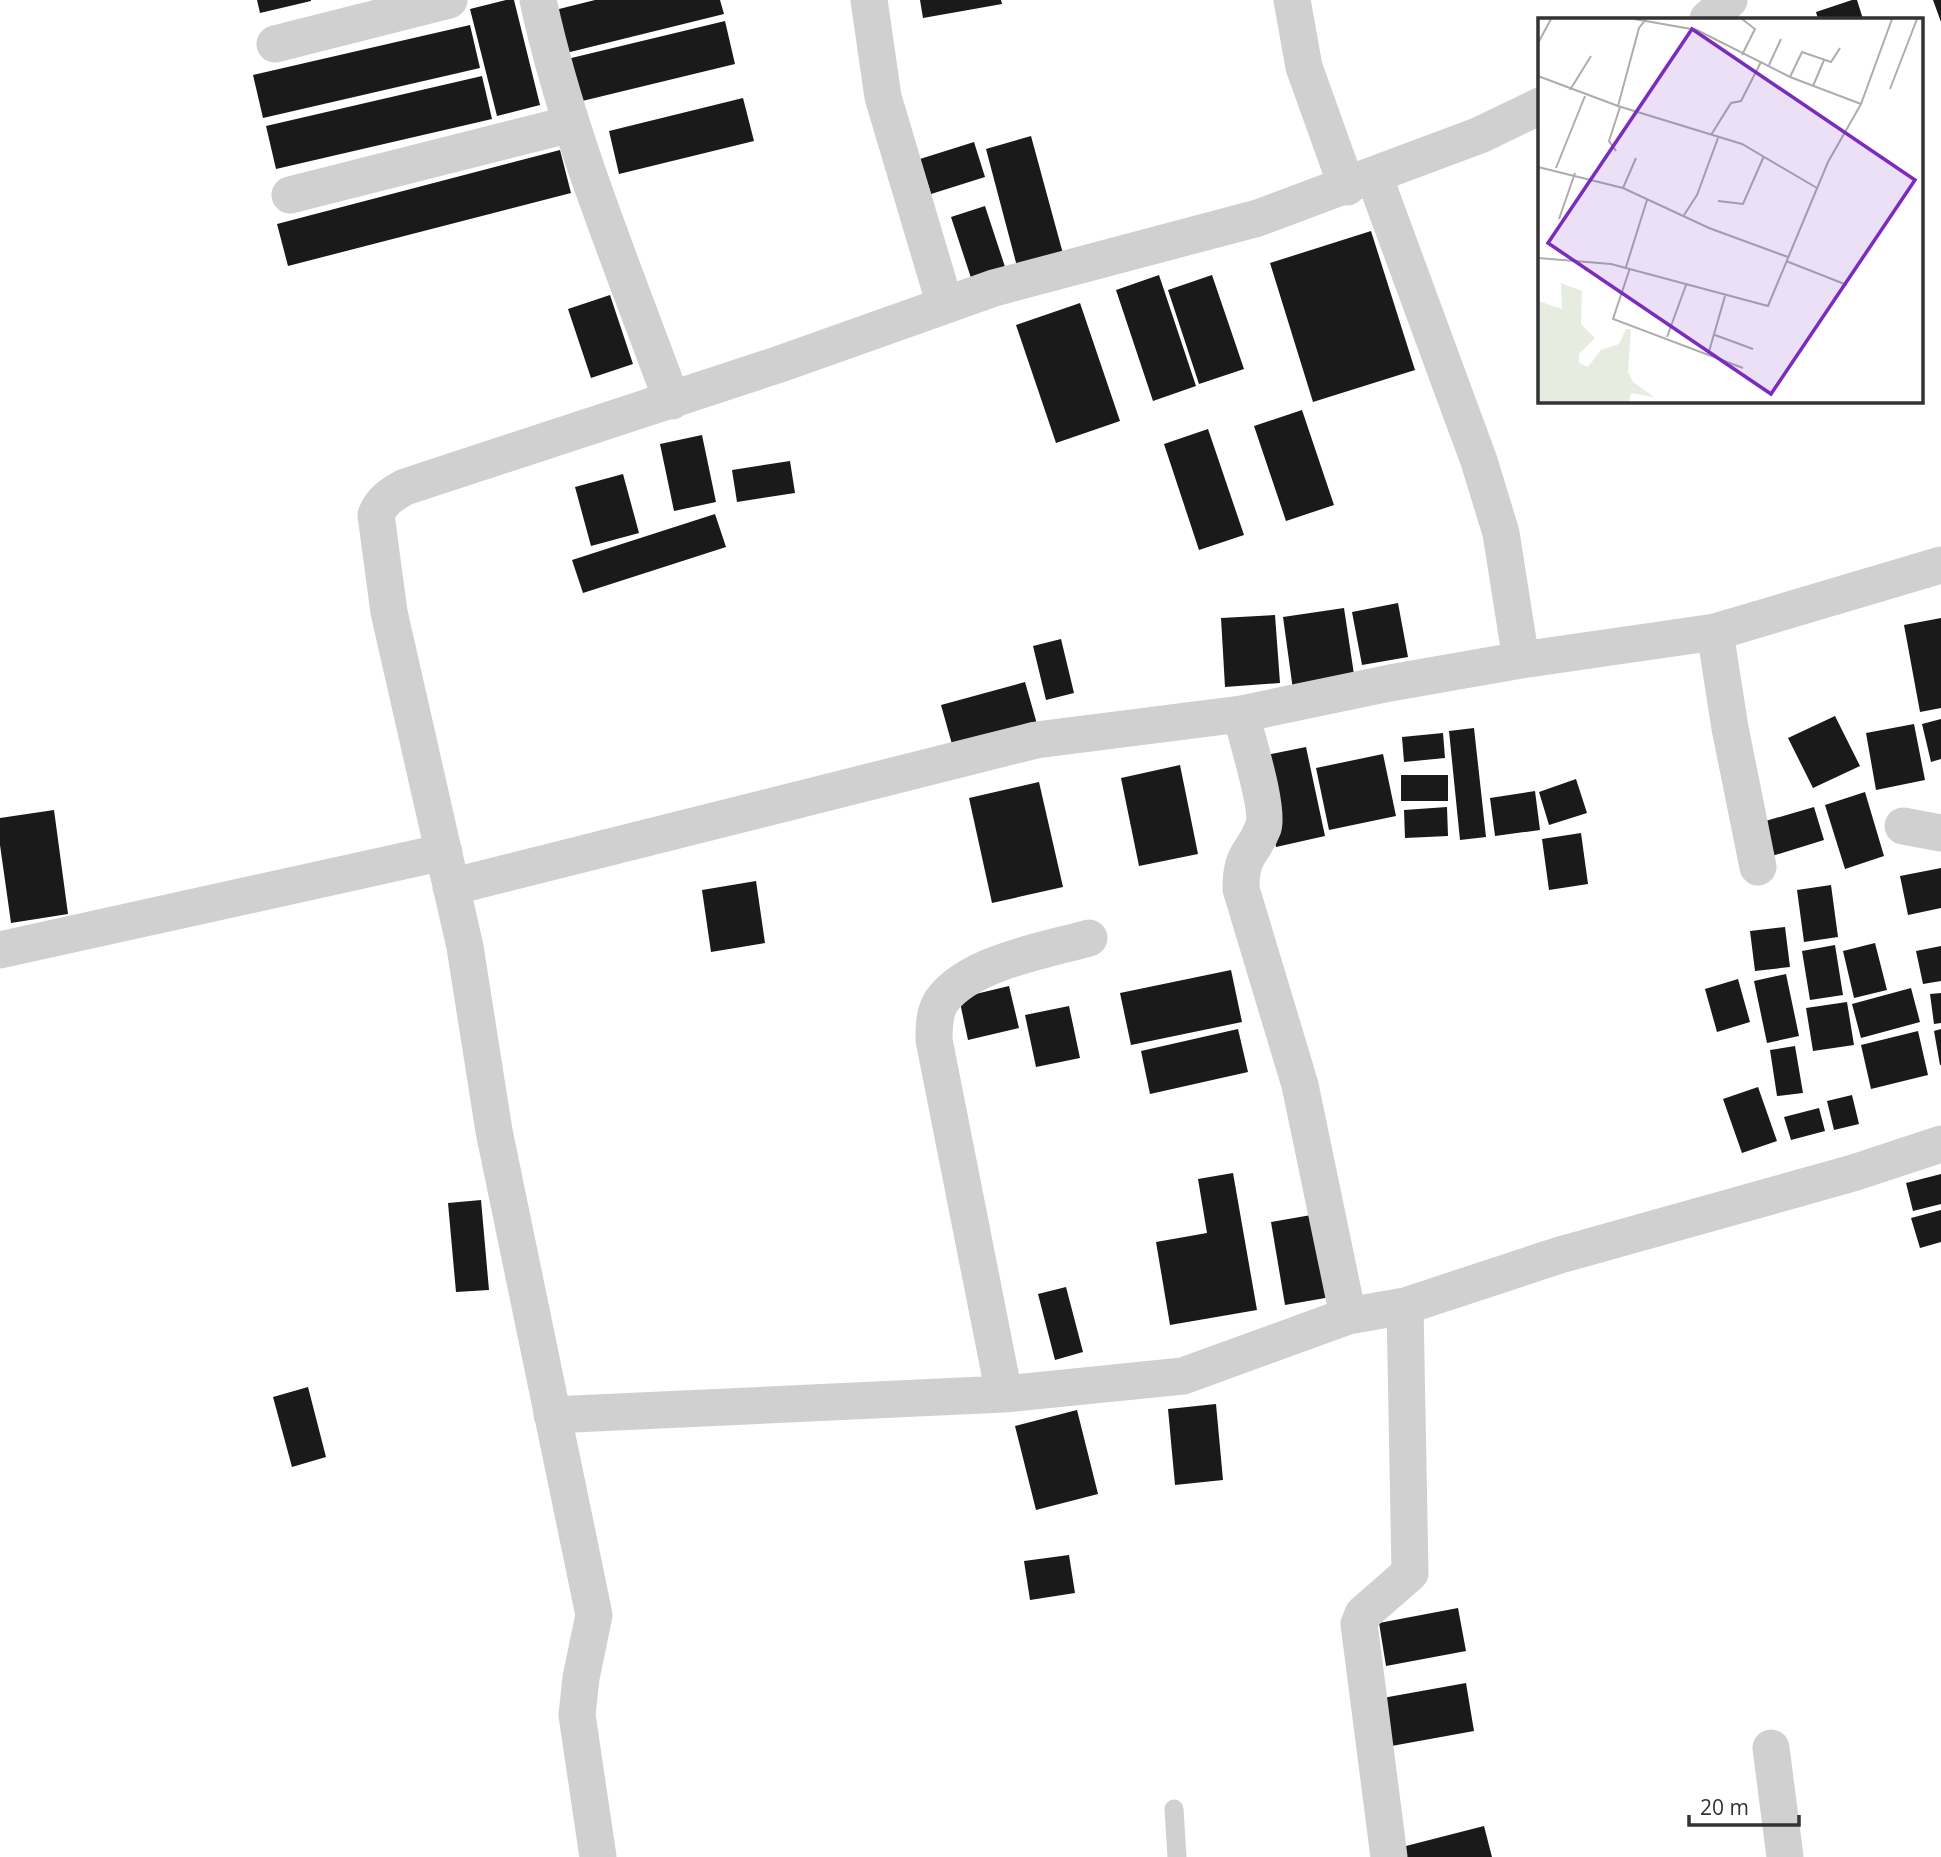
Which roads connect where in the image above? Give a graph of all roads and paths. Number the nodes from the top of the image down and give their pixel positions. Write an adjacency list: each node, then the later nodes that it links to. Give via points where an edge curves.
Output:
1 (449, 0): 7 (street)
2 (538, 0): 9 (street)
3 (869, 0): 12 (street, via 883,97)
4 (1292, 0): 10 (street, via 1304,67)
5 (1729, 0): 6 (street)
6 (1709, 18)
7 (275, 44)
8 (1538, 107): 10 (street)
9 (571, 124): 11 (street); 13 (street)
10 (1361, 181): 12 (street, via 1258,218); 16 (street, via 1479,461 1501,533)
11 (290, 195)
12 (945, 305): 13 (street)
13 (673, 401): 21 (street, via 405,487 378,509 389,612)
14 (1941, 565): 15 (street)
15 (1716, 632): 16 (street); 20 (street)
16 (1521, 660): 17 (street)
17 (1241, 714): 21 (street, via 1036,740); 26 (street, via 1260,789 1264,826 1241,867 1241,889 1300,1085)
18 (1903, 827): 19 (street)
19 (1941, 833)
20 (1758, 867)
21 (448, 870): 23 (street); 28 (street, via 494,1131)
22 (1089, 938): 27 (street, via 990,967 941,1002 934,1020 934,1040)
23 (0, 950)
24 (1941, 1144): 25 (street, via 1560,1255)
25 (1405, 1306): 26 (street); 33 (street, via 1410,1573 1363,1614 1359,1624)
26 (1348, 1316): 27 (street, via 1183,1376)
27 (1004, 1394): 28 (street)
28 (552, 1415): 31 (street, via 594,1615 578,1715)
29 (1771, 1748): 34 (street)
30 (1174, 1809): 32 (lane)
31 (598, 1857)
32 (1177, 1857)
33 (1389, 1857)
34 (1784, 1857)

